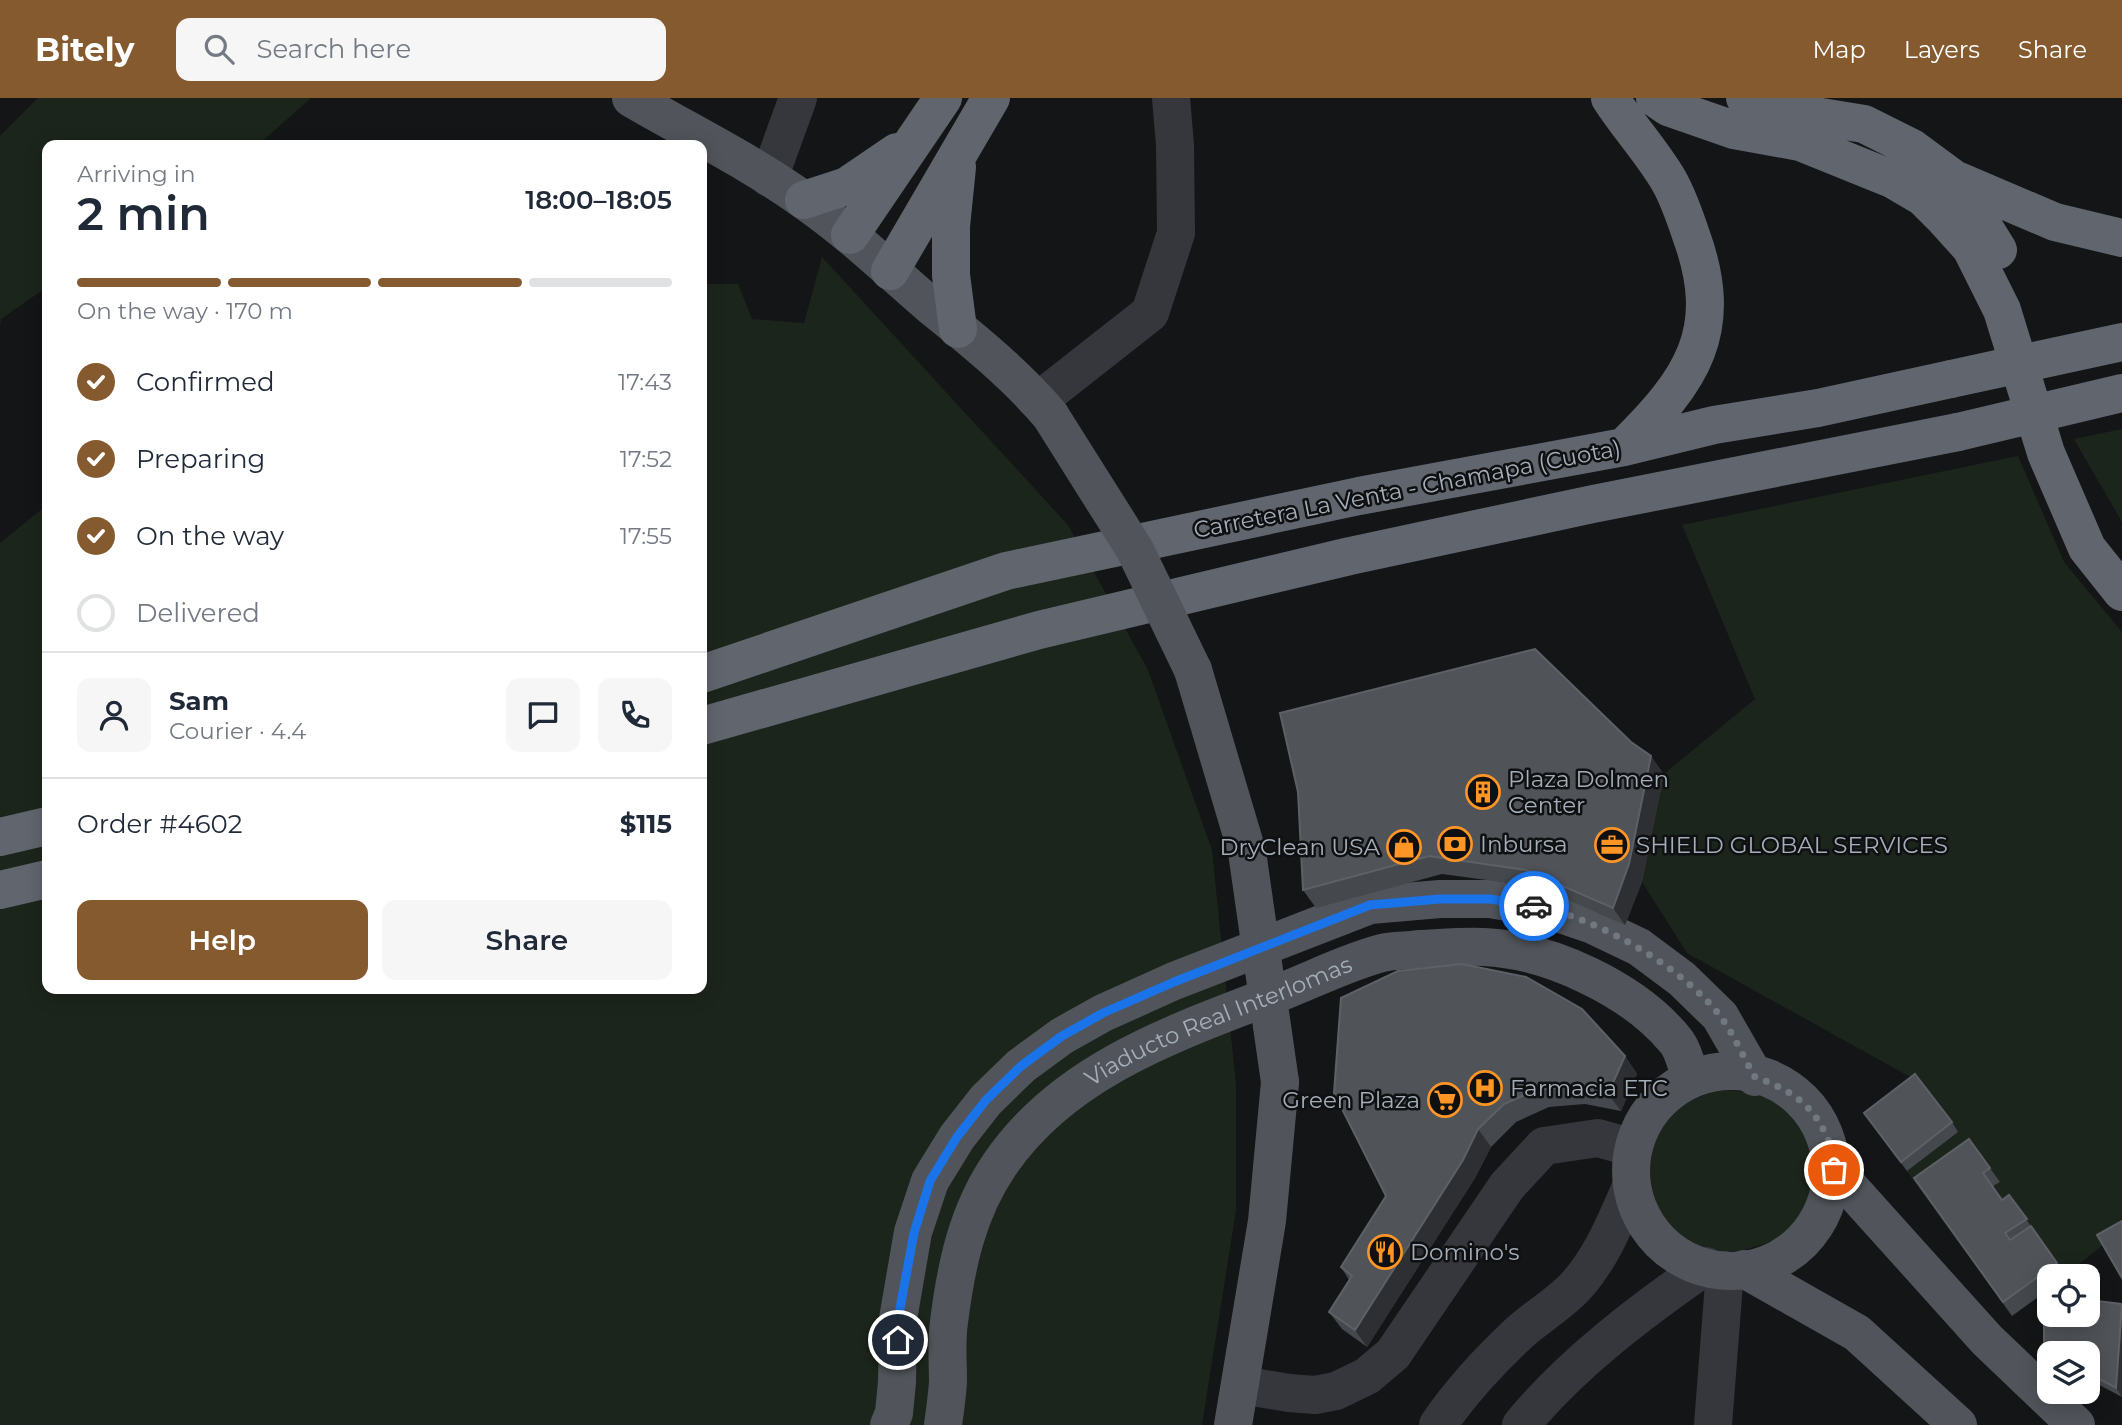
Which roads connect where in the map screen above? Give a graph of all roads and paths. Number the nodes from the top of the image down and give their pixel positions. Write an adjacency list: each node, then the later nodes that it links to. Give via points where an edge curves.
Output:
1 (631, 98): 10 (main road)
2 (799, 98): 13 (street)
3 (943, 98): 9 (highway)
4 (991, 98): 12 (highway)
5 (1171, 98): 22 (street, via 1176,233 1150,313)
6 (1611, 98): 23 (highway, via 1669,181 1700,260 1706,301 1702,340 1690,368 1659,412)
7 (1655, 98): 25 (highway, via 1734,130 1800,142 1894,180 1923,197 1943,217 1971,248 2002,310 2046,453 2087,548)
8 (1745, 98): 14 (highway, via 1766,108 1864,124 1912,148)
9 (920, 132): 15 (highway, via 847,186); 16 (highway)
10 (703, 140)
11 (707, 142): 13 (main road)
12 (958, 152): 18 (highway); 19 (highway, via 951,275)
13 (769, 178): 15 (main road)
14 (1954, 179): 17 (highway, via 2055,222); 24 (highway, via 1998,249 2021,301 2067,448 2107,531)
15 (804, 200): 16 (main road)
16 (850, 235): 18 (main road)
17 (2122, 238)
18 (890, 271): 19 (main road)
19 (958, 329): 22 (main road)
20 (2122, 342): 23 (highway, Carretera La Venta - Chamapa (Cuota), bridge)
21 (2122, 393): 27 (highway, bridge, via 1958,432 1336,559 1039,629)
22 (1044, 408): 38 (main road, bridge, via 1135,550 1193,670 1247,852 1280,1082 1267,1221)
23 (1624, 447): 26 (highway, Carretera La Venta - Chamapa (Cuota), via 1359,496 1006,571)
24 (2122, 551)
25 (2122, 592)
26 (707, 672)
27 (707, 725)
28 (42, 827): 29 (highway)
29 (0, 837)
30 (42, 880): 31 (highway)
31 (0, 890)
32 (1755, 1077): 33 (main road, via 1720,1073); 35 (main road, via 1782,1087 1809,1108 1827,1137); 40 (main road, via 1720,1016 1682,979 1639,947 1543,908 1490,899 1370,905 1187,976 1062,1036 1021,1066 957,1137 930,1181 914,1233 898,1319 897,1382)
33 (1691, 1079): 34 (main road, via 1664,1095 1643,1118); 41 (main road, Viaducto Real Interlomas, via 1677,1041 1612,989 1530,954 1486,947 1382,953 1127,1056 1091,1076 1025,1132 977,1201 963,1245 948,1325)
34 (1630, 1147): 36 (main road); 38 (street, via 1598,1138 1544,1146 1507,1186 1393,1353 1367,1376 1315,1395)
35 (1834, 1170): 37 (main road, via 1824,1216 1791,1252); 46 (main road, via 1987,1339)
36 (1630, 1189): 37 (main road, via 1644,1223 1671,1250); 39 (street, via 1608,1238 1574,1289 1485,1366)
37 (1725, 1268): 43 (street, via 1641,1314 1570,1373); 44 (street); 45 (main road, via 1857,1333)
38 (1241, 1385): 42 (main road)
39 (1451, 1420)
40 (889, 1425)
41 (943, 1425)
42 (1233, 1425)
43 (1521, 1425)
44 (1713, 1425)
45 (1958, 1425)
46 (2076, 1425)

